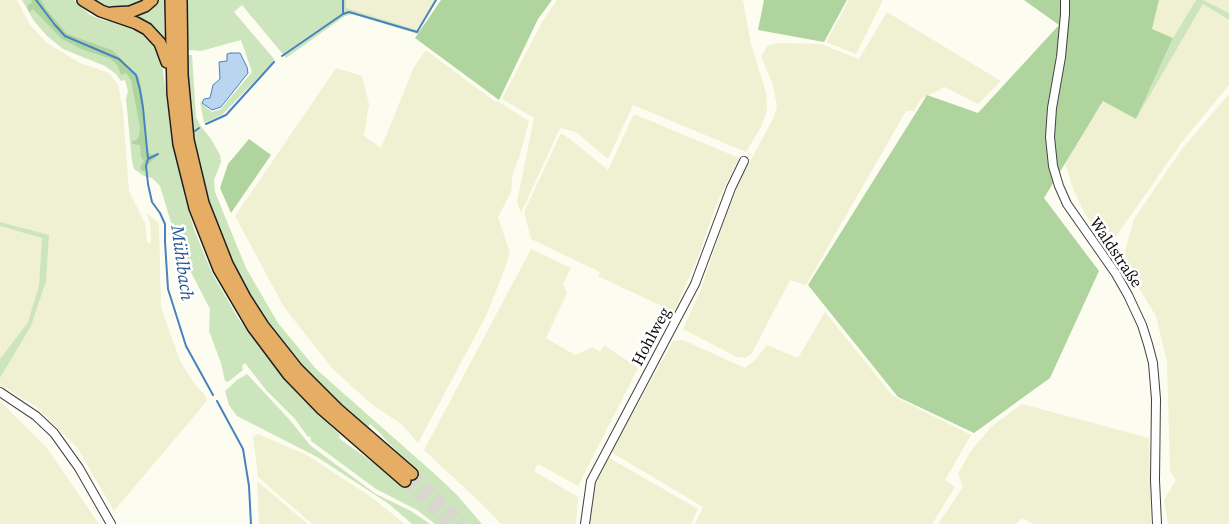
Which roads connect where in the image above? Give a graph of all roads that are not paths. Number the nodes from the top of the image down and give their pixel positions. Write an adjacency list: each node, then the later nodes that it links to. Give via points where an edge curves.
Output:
1 (83, 0): 6 (highway)
2 (152, 0): 6 (highway, via 130,12)
3 (171, 0): 7 (highway)
4 (181, 0): 7 (highway, via 182,89 190,148 203,203 228,264 254,312 292,363 409,477 328,414 302,388 268,348 240,306 219,269 195,208 179,144)
5 (1065, 0): 12 (street, Waldstraße, via 1061,57 1052,108 1053,166 1067,204 1116,274 1148,344 1156,399)
6 (108, 13): 7 (highway, via 136,23 156,38 164,49)
7 (173, 93)
8 (744, 161): 11 (street, Hohlweg, via 695,284 591,481)
9 (0, 392): 10 (street, via 36,416 54,433 79,468)
10 (111, 524)
11 (585, 524)
12 (1157, 524)

